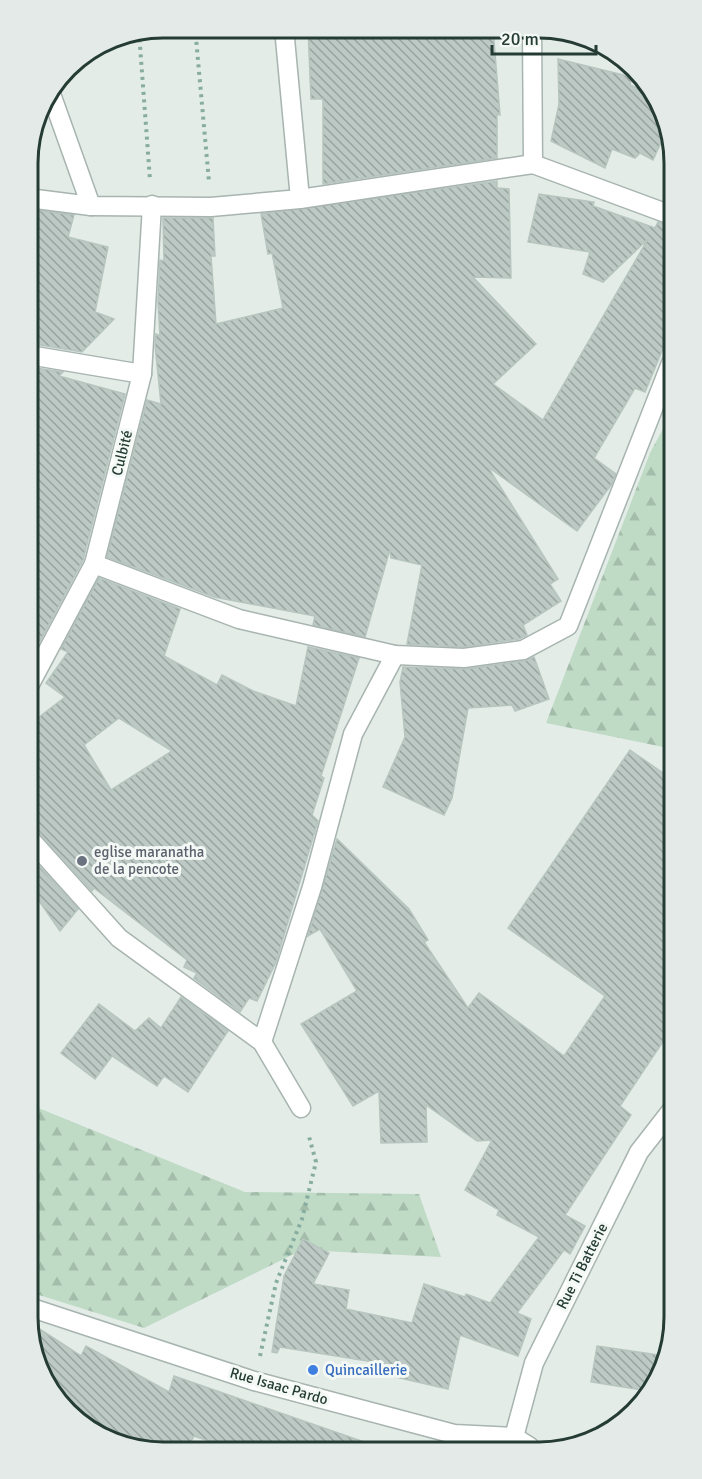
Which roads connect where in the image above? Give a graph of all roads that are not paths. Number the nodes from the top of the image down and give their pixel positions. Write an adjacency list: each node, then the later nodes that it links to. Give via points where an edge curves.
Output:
1 (285, 38): 5 (street)
2 (532, 38): 4 (street)
3 (54, 101): 8 (street)
4 (533, 164): 5 (street); 9 (street)
5 (300, 198): 7 (street, via 212,207)
6 (38, 199): 8 (street)
7 (152, 205): 8 (street); 11 (street, Culbité)
8 (91, 206)
9 (664, 212)
10 (38, 357): 11 (street)
11 (142, 374): 13 (street, Culbité)
12 (664, 381): 14 (street, via 568,626 523,650 464,658)
13 (94, 564): 14 (street, via 239,619); 15 (street, Culbité)
14 (395, 655): 17 (street, via 352,734 312,887)
15 (38, 669)
16 (38, 848): 17 (street, via 118,938)
17 (262, 1042): 18 (street)
18 (302, 1108)
19 (664, 1120): 21 (street, Rue Ti Batterie, via 639,1152 534,1363)
20 (38, 1310): 22 (street, Rue Isaac Pardo)
21 (514, 1437): 22 (street, Rue Isaac Pardo); 23 (street)
22 (451, 1441)
23 (521, 1442)

